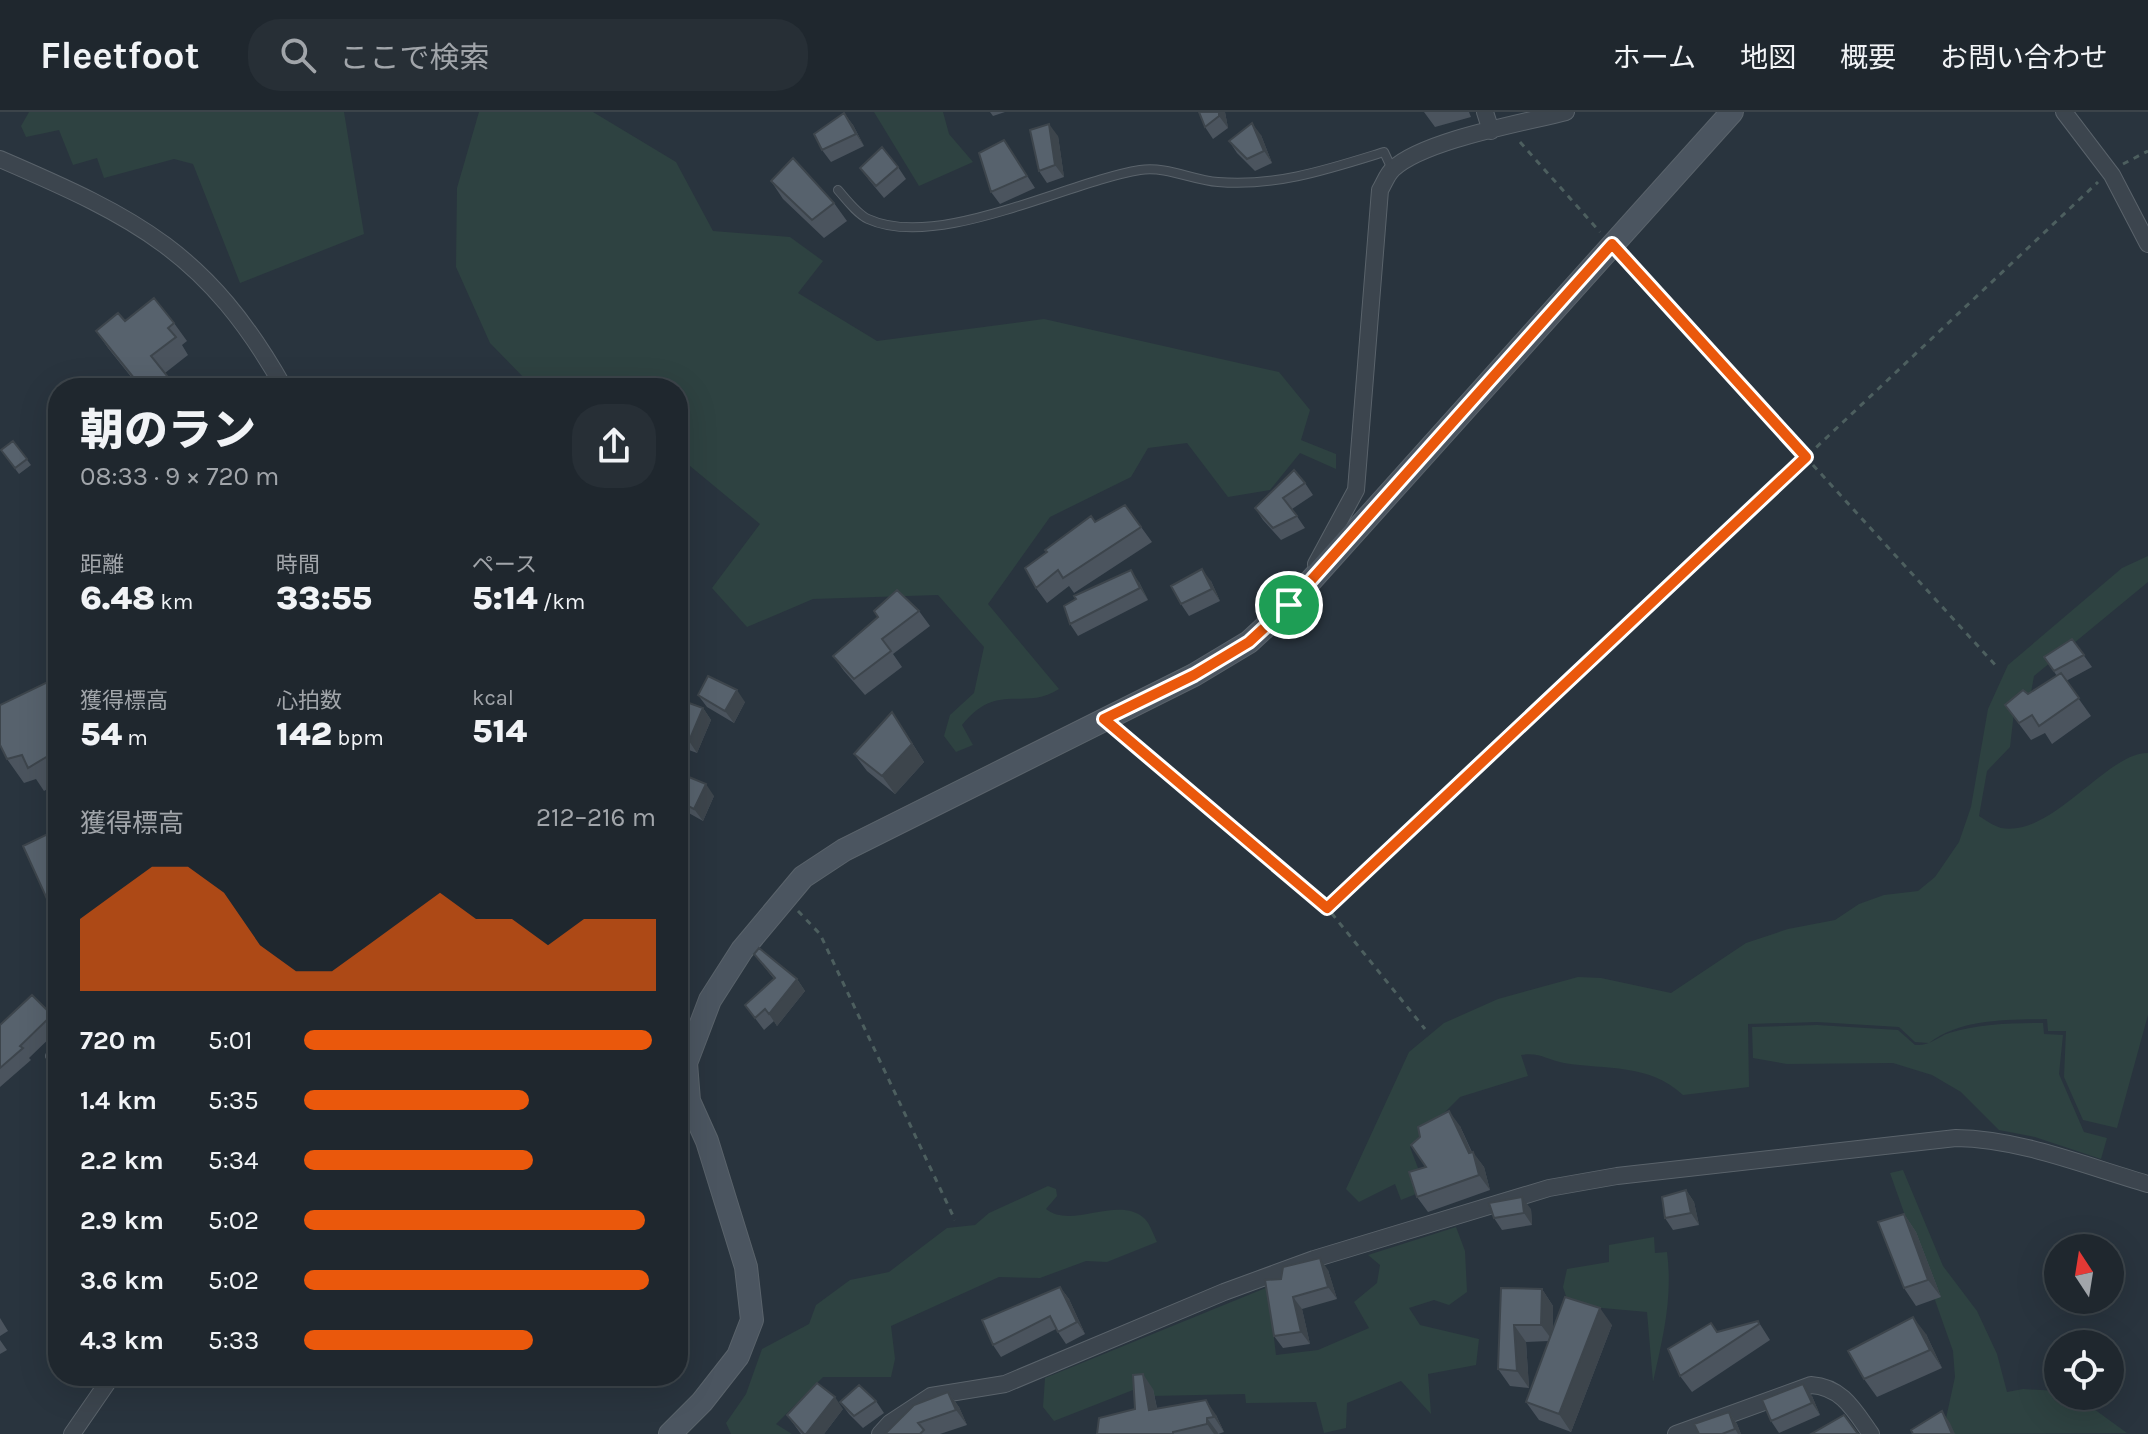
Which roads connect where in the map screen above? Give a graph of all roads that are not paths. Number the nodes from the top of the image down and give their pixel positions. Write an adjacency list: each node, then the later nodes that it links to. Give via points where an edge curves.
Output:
1 (1485, 112): 5 (street)
2 (1566, 112): 5 (street)
3 (1732, 112): 11 (street)
4 (2064, 112): 9 (street, via 2109,172)
5 (1499, 129): 7 (street, via 1421,153)
6 (0, 159): 10 (street, via 115,212 187,260 255,337)
7 (1392, 169): 8 (lane, via 1384,152 1272,183 1215,182 1142,170 941,225 894,227 865,218); 11 (street, via 1380,190 1356,490)
8 (838, 190)
9 (2148, 244)
10 (278, 378)
11 (1289, 605): 12 (street, via 1249,642 1194,675 844,850 803,877 742,950 710,1000)
12 (688, 1050)
13 (688, 1096): 17 (street, via 746,1267 752,1320 738,1356)
14 (2148, 1184): 18 (street, via 2018,1145 1956,1138 1549,1188 1314,1259 1005,1384 931,1396)
15 (105, 1386): 16 (street)
16 (72, 1434)
17 (670, 1434)
18 (880, 1434)
19 (1676, 1434): 20 (street, via 1811,1385 1839,1392)
20 (1871, 1434)

